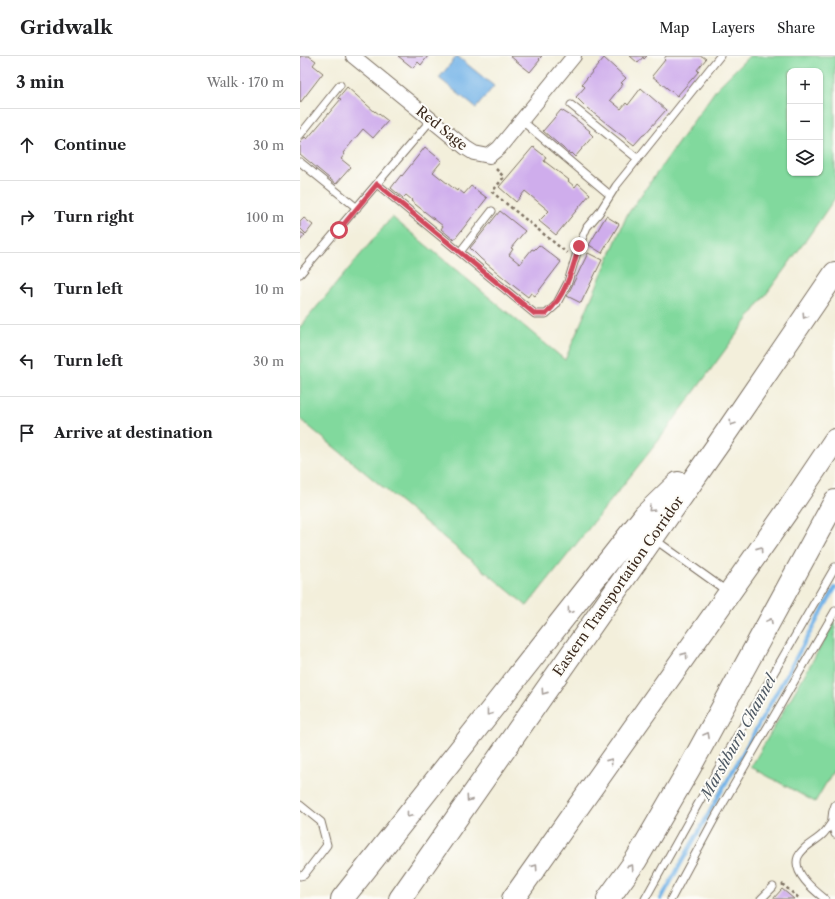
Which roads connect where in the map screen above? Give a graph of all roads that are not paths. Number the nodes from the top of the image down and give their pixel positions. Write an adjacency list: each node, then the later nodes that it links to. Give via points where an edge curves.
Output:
1 (353, 56): 6 (street, Red Sage)
2 (574, 56): 7 (street, Red Sage)
3 (720, 56): 9 (lane)
4 (340, 85): 8 (lane)
5 (571, 105): 9 (lane)
6 (431, 120): 7 (street, Red Sage, via 474,153 489,156 499,148); 11 (lane)
7 (521, 120): 12 (lane)
8 (300, 135)
9 (638, 159): 12 (lane)
10 (300, 162): 13 (lane)
11 (377, 184): 13 (lane); 15 (lane)
12 (610, 195): 15 (lane, via 587,227 568,282 556,304 546,314 535,314)
13 (357, 208): 17 (lane)
14 (492, 211): 15 (lane)
15 (460, 252)
16 (835, 273): 20 (highway, Eastern Transportation Corridor, one-way to 20)
17 (300, 275): 18 (lane)
18 (300, 278)
19 (835, 440): 24 (highway, one-way to 19)
20 (719, 443): 22 (highway, Eastern Transportation Corridor); 32 (highway, one-way to 32, via 646,515)
21 (835, 501): 35 (highway, one-way to 21, via 636,860 689,769)
22 (652, 538): 24 (lane); 33 (highway, Eastern Transportation Corridor, one-way to 33)
23 (835, 567): 36 (lane)
24 (729, 593): 34 (highway, one-way to 24)
25 (835, 611): 37 (lane)
26 (300, 805): 30 (lane, via 321,822 327,845 304,875)
27 (835, 805): 28 (lane)
28 (832, 822): 29 (lane); 39 (lane, via 797,858 801,875 809,886)
29 (835, 834)
30 (300, 876)
31 (773, 886): 38 (lane)
32 (342, 899)
33 (400, 899)
34 (513, 899)
35 (608, 899)
36 (645, 899)
37 (671, 899)
38 (762, 899)
39 (825, 899)

